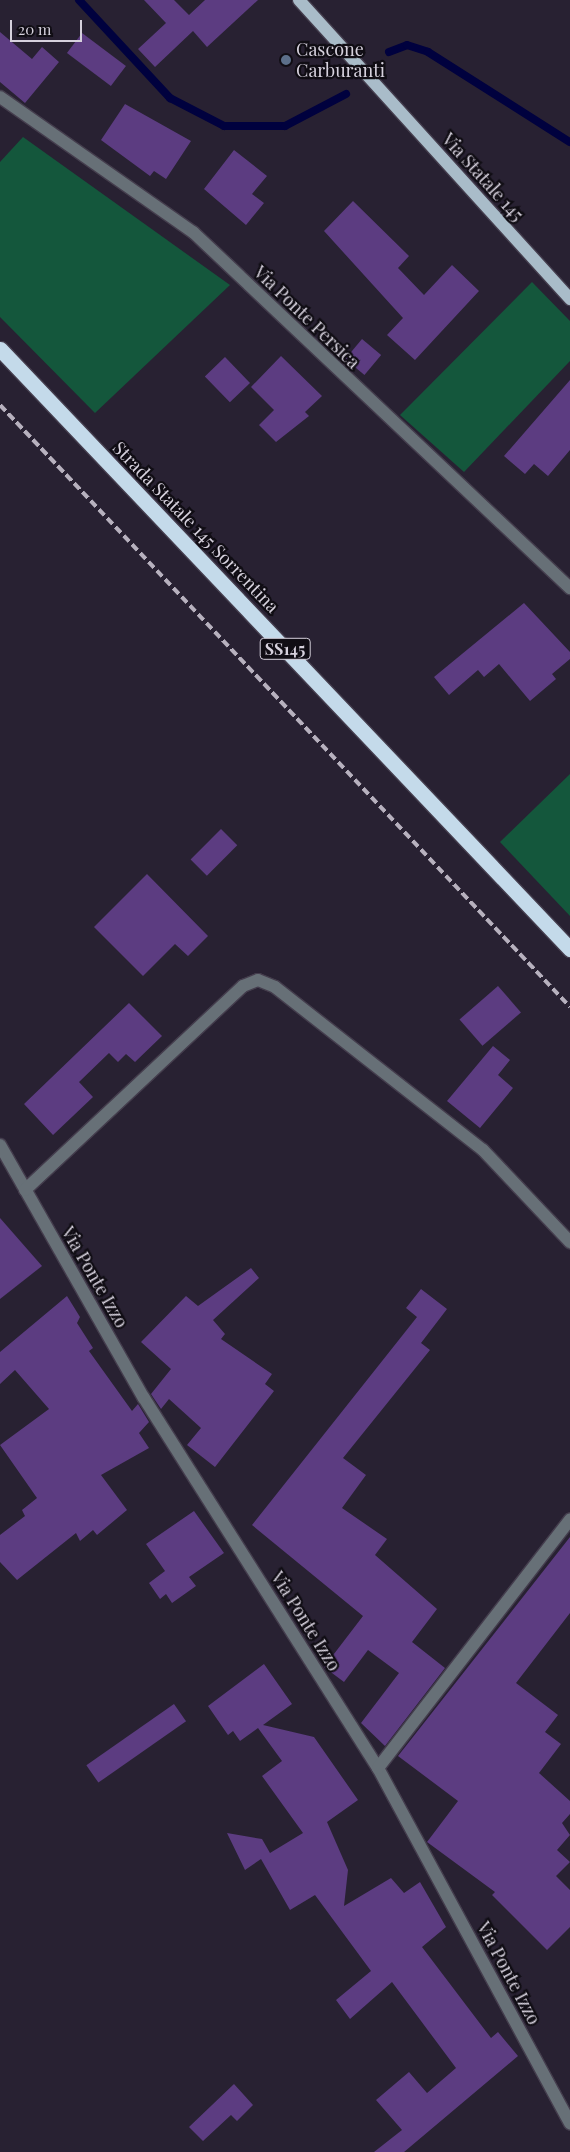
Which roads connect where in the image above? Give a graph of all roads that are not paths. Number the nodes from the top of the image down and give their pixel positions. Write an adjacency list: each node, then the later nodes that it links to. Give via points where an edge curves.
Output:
1 (299, 0): 3 (main road, Via Statale 145)
2 (0, 97): 5 (street, Via Ponte Persica, via 193,232)
3 (570, 299)
4 (0, 349): 6 (highway, Strada Statale 145 Sorrentina / SS145)
5 (570, 588)
6 (570, 949)
7 (0, 1145): 8 (street, Via Ponte Izzo)
8 (26, 1190): 9 (street, via 243,986 258,980 275,987 483,1150); 11 (street, Via Ponte Izzo, via 144,1398)
9 (570, 1242)
10 (570, 1520): 11 (street)
11 (378, 1768): 12 (street, Via Ponte Izzo)
12 (570, 2123)

